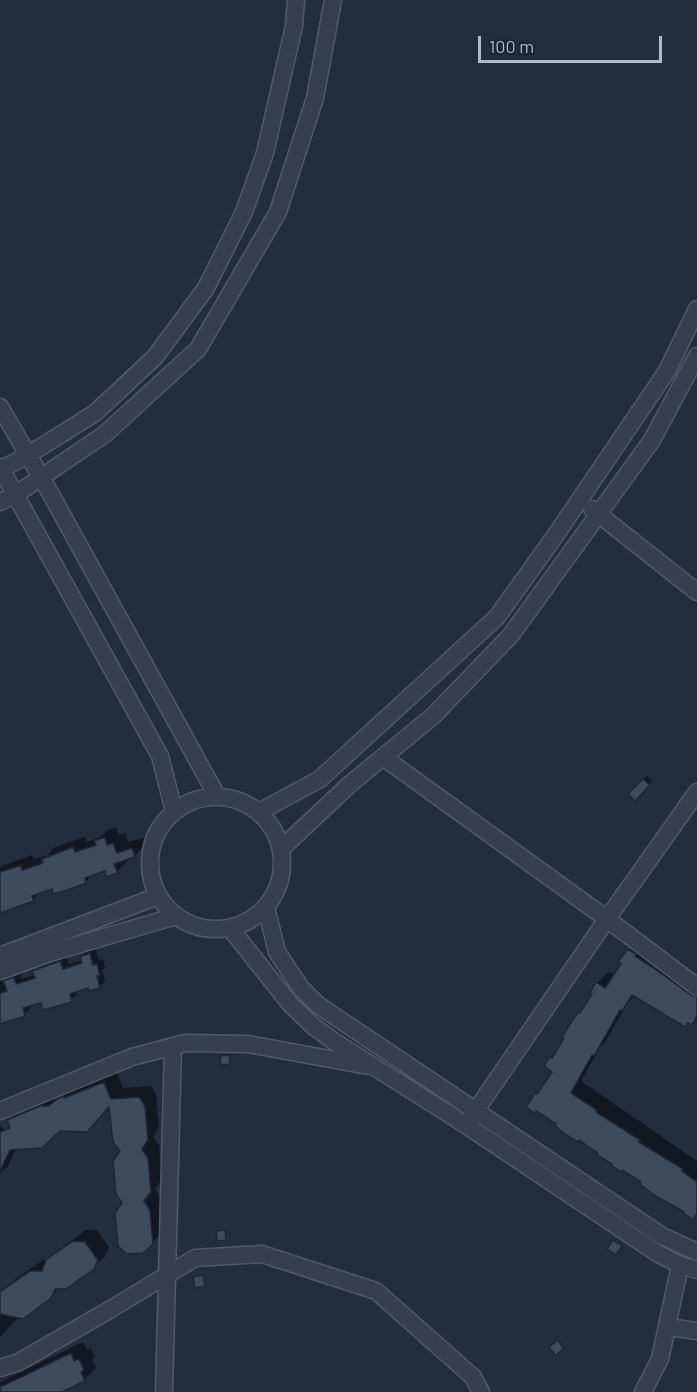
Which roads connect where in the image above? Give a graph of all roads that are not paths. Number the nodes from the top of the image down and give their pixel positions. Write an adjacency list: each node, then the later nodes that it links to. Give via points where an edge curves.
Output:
1 (296, 0): 6 (street, via 294,26 265,153 244,212 206,288 155,357 95,413)
2 (333, 0): 8 (street, via 315,98 278,212 198,349 105,434)
3 (697, 309): 10 (street, via 667,371)
4 (697, 357): 11 (street, via 652,440)
5 (0, 407): 6 (street)
6 (28, 455): 7 (street); 8 (street)
7 (0, 469): 9 (street)
8 (41, 477): 9 (street); 15 (street)
9 (7, 499): 16 (street, via 160,756)
10 (579, 501): 11 (street); 17 (street, via 497,617 320,779)
11 (599, 514): 12 (street); 13 (street, via 511,635 433,716)
12 (697, 592)
13 (382, 757): 18 (street); 22 (street)
14 (697, 792): 22 (street)
15 (217, 796): 16 (street, via 194,800); 17 (street, via 239,801)
16 (174, 811): 19 (street, via 159,829 151,850 151,874)
17 (259, 812): 18 (street, via 273,829)
18 (281, 849): 20 (street, via 282,870 277,890)
19 (158, 896): 21 (street); 24 (street)
20 (266, 907): 23 (street, via 249,921); 30 (street, via 277,952 301,988 318,1005)
21 (176, 916): 23 (street, via 193,925); 25 (street)
22 (607, 919): 26 (street); 30 (street)
23 (230, 928): 28 (street, via 291,1005 313,1026)
24 (0, 956)
25 (0, 971)
26 (697, 987)
27 (173, 1046): 28 (street, via 248,1044); 29 (street, via 132,1057); 34 (street)
28 (378, 1068): 30 (street)
29 (0, 1111)
30 (471, 1118): 31 (street, via 662,1236); 32 (street, via 657,1253)
31 (697, 1251)
32 (680, 1265): 33 (street); 35 (street)
33 (697, 1270)
34 (168, 1275): 37 (street, via 19,1362); 38 (street); 39 (street, via 195,1258 262,1254 376,1291 473,1377)
35 (668, 1327): 36 (street); 40 (street, via 660,1359)
36 (697, 1331)
37 (0, 1368)
38 (164, 1392)
39 (481, 1392)
40 (643, 1392)

